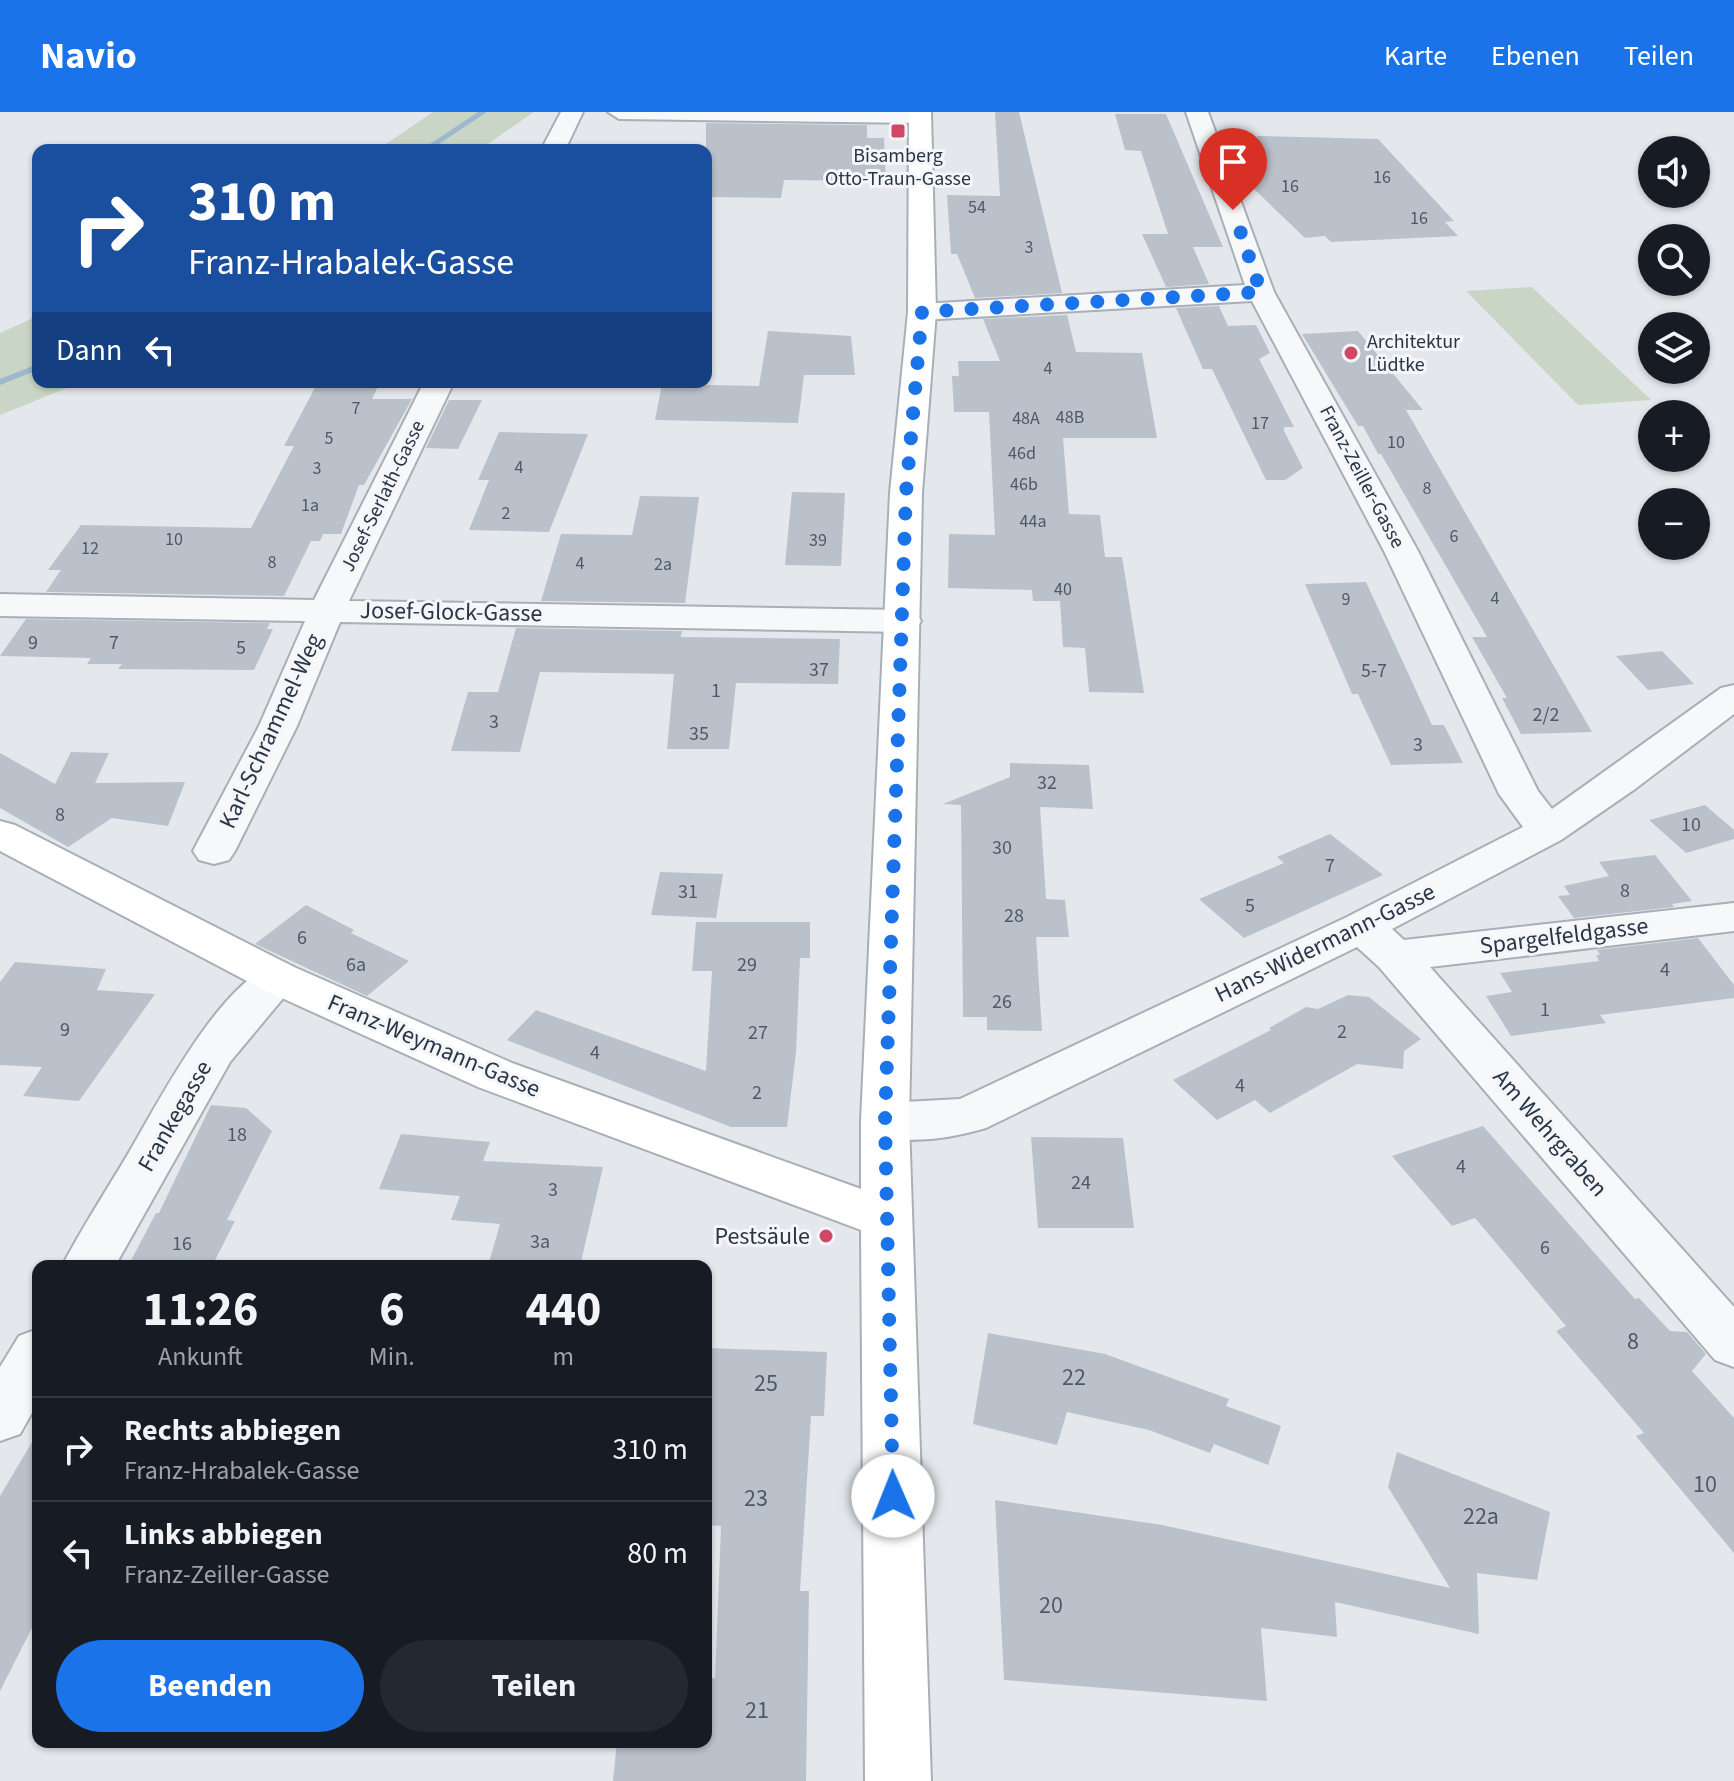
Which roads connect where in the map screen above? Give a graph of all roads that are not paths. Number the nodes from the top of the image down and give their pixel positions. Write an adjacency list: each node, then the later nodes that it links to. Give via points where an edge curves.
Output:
1 (572, 112): 5 (street)
2 (619, 112): 4 (street)
3 (1197, 112): 6 (street, Franz-Zeiller-Gasse)
4 (920, 114): 7 (street)
5 (556, 144)
6 (1261, 292): 7 (street); 13 (street, Franz-Zeiller-Gasse, via 1401,551 1519,794)
7 (922, 312): 11 (street, via 906,493)
8 (436, 388): 10 (street, Josef-Serlath-Gasse)
9 (0, 605): 10 (street, Josef-Glock-Gasse)
10 (327, 610): 11 (street, Josef-Glock-Gasse); 15 (street, Karl-Schrammel-Weg, via 278,726)
11 (903, 621): 19 (street)
12 (1734, 696): 13 (street, Hans-Widermann-Gasse)
13 (1547, 831): 17 (street, Hans-Widermann-Gasse)
14 (0, 834): 18 (street, Franz-Weymann-Gasse)
15 (214, 851)
16 (1734, 917): 17 (street, Spargelfeldgasse)
17 (1378, 941): 19 (street, Hans-Widermann-Gasse, via 969,1115); 22 (street, Am Wehrgraben)
18 (278, 978): 20 (street, Franz-Weymann-Gasse, via 495,1075); 21 (street, Frankegasse, via 213,1051)
19 (885, 1121): 20 (street)
20 (886, 1218): 25 (street)
21 (91, 1260)
22 (1734, 1344)
23 (32, 1362): 24 (street)
24 (0, 1417)
25 (898, 1781)

